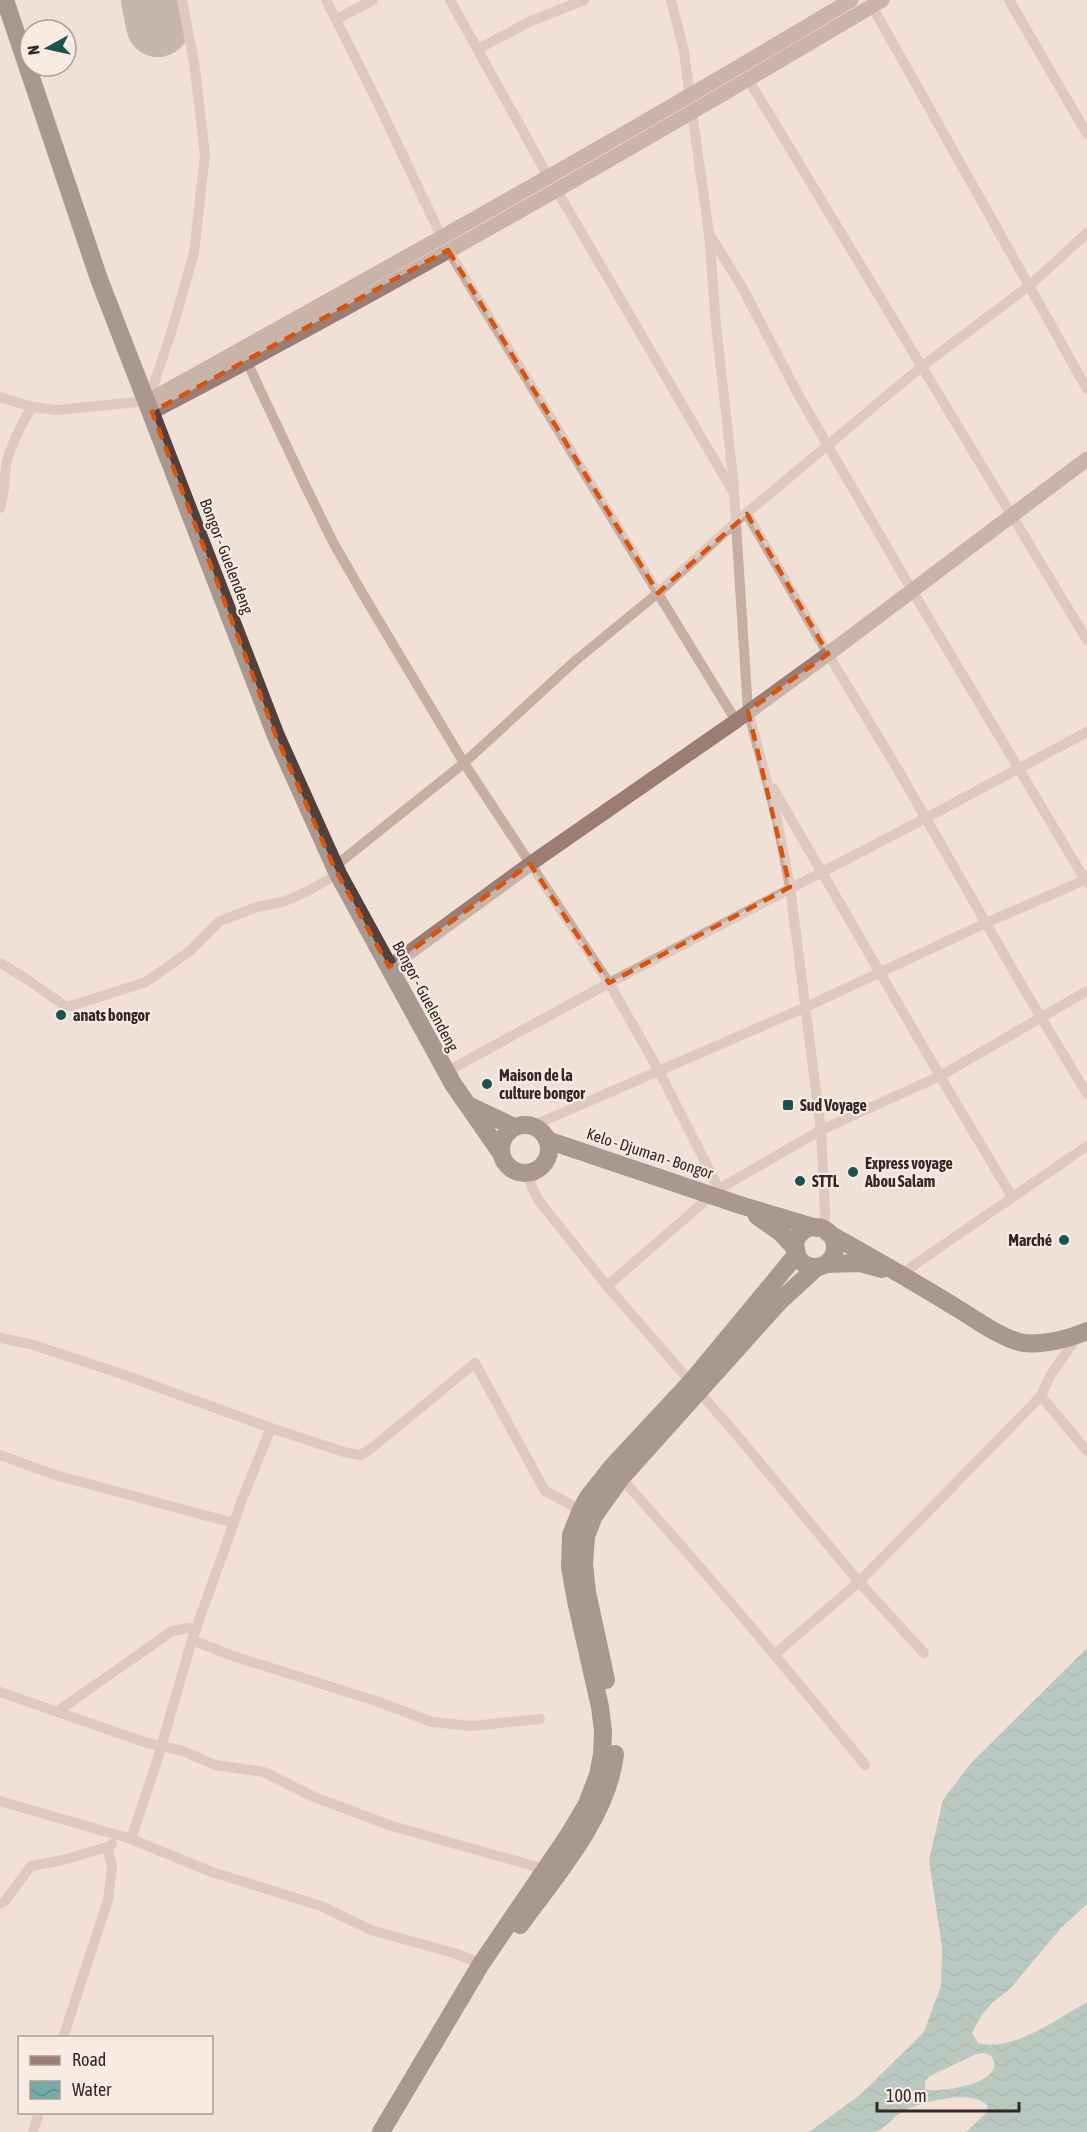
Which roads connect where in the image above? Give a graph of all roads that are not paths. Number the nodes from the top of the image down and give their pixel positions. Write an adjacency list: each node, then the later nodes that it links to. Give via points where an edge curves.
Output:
1 (5, 0): 27 (highway, Bongor - Guelendeng, via 99,279)
2 (182, 0): 27 (street, via 205,154 194,253)
3 (326, 0): 11 (street)
4 (373, 0): 11 (street)
5 (450, 0): 13 (street)
6 (584, 0): 13 (street, via 531,21)
7 (671, 0): 15 (street, via 684,51)
8 (851, 0): 12 (main road)
9 (1009, 0): 16 (street)
10 (877, 3): 12 (main road); 21 (street)
11 (337, 19): 20 (street)
12 (805, 37): 14 (main road); 15 (main road)
13 (478, 50): 17 (street)
14 (748, 79): 15 (main road); 23 (street)
15 (691, 105): 17 (main road); 18 (street)
16 (1087, 134)
17 (553, 184): 20 (main road); 30 (street)
18 (709, 233): 28 (street); 30 (street)
19 (1087, 233): 21 (street)
20 (445, 244): 22 (main road); 27 (main road); 36 (street)
21 (1029, 286): 23 (street); 24 (street)
22 (247, 362): 27 (main road); 42 (street, via 334,544)
23 (921, 367): 28 (street); 33 (street)
24 (1087, 389)
25 (0, 397): 26 (street)
26 (33, 407): 27 (street); 31 (street, via 25,416 6,464)
27 (150, 407): 47 (highway, Bongor - Guelendeng, via 265,708)
28 (828, 445): 32 (street); 35 (street)
29 (1087, 459): 33 (main road)
30 (734, 493): 34 (street)
31 (0, 508)
32 (747, 514): 34 (street); 38 (street)
33 (1010, 515): 35 (main road); 37 (street)
34 (736, 522): 36 (street); 39 (street)
35 (913, 592): 38 (main road); 43 (street)
36 (658, 593): 40 (street); 42 (street, via 575,661)
37 (1087, 640)
38 (828, 654): 39 (main road); 45 (street)
39 (748, 711): 40 (main road); 44 (street)
40 (736, 721): 46 (main road)
41 (1087, 732): 43 (street)
42 (464, 763): 46 (street); 47 (street)
43 (1019, 767): 45 (street); 49 (street)
44 (766, 775): 48 (street); 50 (street)
45 (926, 818): 48 (street); 51 (street)
46 (530, 864): 53 (main road); 55 (street)
47 (336, 870): 52 (street, via 306,892 220,921 190,951 146,982 71,1006 64,1006); 53 (highway, Bongor - Guelendeng)
48 (822, 873): 50 (street); 54 (street)
49 (1086, 881): 51 (street)
50 (790, 887): 55 (street); 57 (street)
51 (986, 923): 54 (street); 58 (street)
52 (0, 963)
53 (389, 967): 60 (highway, Bongor - Guelendeng)
54 (880, 972): 57 (street); 61 (street)
55 (609, 983): 59 (street); 60 (street)
56 (1087, 991): 58 (street)
57 (806, 1007): 59 (street); 65 (street)
58 (1041, 1017): 61 (street); 62 (street)
59 (659, 1071): 64 (street); 71 (street)
60 (446, 1072): 63 (highway, Bongor - Guelendeng)
61 (940, 1076): 65 (street); 72 (street)
62 (1087, 1094)
63 (465, 1103): 64 (highway); 68 (highway, Bongor - Guelendeng)
64 (523, 1127): 66 (highway, via 538,1129); 68 (highway, via 503,1138)
65 (821, 1130): 71 (street); 74 (street)
66 (547, 1140): 69 (highway, Kelo - Djuman - Bongor); 70 (highway, via 548,1154)
67 (1087, 1146): 72 (street)
68 (501, 1153): 70 (highway, via 514,1170)
69 (593, 1154): 70 (highway, via 568,1157); 71 (highway, Kelo - Djuman - Bongor)
70 (534, 1169): 78 (street, via 532,1187 539,1201)
71 (716, 1192): 73 (highway, Kelo - Djuman - Bongor); 78 (street)
72 (1012, 1197): 77 (street)
73 (740, 1205): 74 (highway, Kelo - Djuman - Bongor); 75 (highway, Kelo - Djuman - Bongor, via 781,1233)
74 (823, 1230): 75 (highway, via 806,1230 798,1238); 76 (highway, via 835,1246 833,1256); 77 (highway, Kelo - Djuman - Bongor)
75 (796, 1251): 76 (highway, via 803,1262); 81 (highway)
76 (822, 1265): 77 (highway, Kelo - Djuman - Bongor, via 860,1263); 81 (highway, via 780,1301)
77 (901, 1274): 79 (highway, Kelo - Djuman - Bongor, via 1018,1341 1036,1343)
78 (607, 1286): 81 (street)
79 (1083, 1333): 82 (street, via 1050,1376)
80 (0, 1338): 83 (street, via 116,1372)
81 (695, 1387): 86 (highway); 87 (highway, via 611,1468); 89 (street)
82 (1041, 1396): 84 (street); 89 (street)
83 (271, 1428): 87 (street, via 361,1455 475,1364 545,1491); 88 (street)
84 (1087, 1450)
85 (0, 1455): 88 (street, via 55,1475)
86 (621, 1478): 93 (street); 105 (highway, via 594,1516 586,1536 584,1564 615,1731 610,1781 598,1811 563,1866)
87 (581, 1510): 102 (highway, via 571,1535 570,1567 600,1707 603,1754 587,1804)
88 (234, 1523): 90 (street)
89 (859, 1582): 92 (street); 93 (street)
90 (196, 1629): 91 (street); 95 (street, via 172,1631)
91 (192, 1640): 96 (street, via 432,1722 472,1726); 97 (street)
92 (924, 1653)
93 (775, 1654): 98 (street)
94 (0, 1692): 95 (street)
95 (58, 1711): 97 (street)
96 (540, 1719)
97 (160, 1746): 100 (street); 102 (street, via 215,1765 264,1772 314,1797 376,1820)
98 (865, 1765)
99 (0, 1801): 100 (street)
100 (127, 1838): 101 (street); 104 (street, via 212,1872 321,1906 371,1930)
101 (107, 1847): 103 (street, via 31,1866); 106 (street, via 112,1867 108,1900)
102 (544, 1869): 104 (highway)
103 (0, 1904)
104 (481, 1964): 105 (highway)
105 (443, 2031): 109 (highway)
106 (63, 2036)
107 (38, 2114): 108 (street)
108 (33, 2132)
109 (381, 2132)

